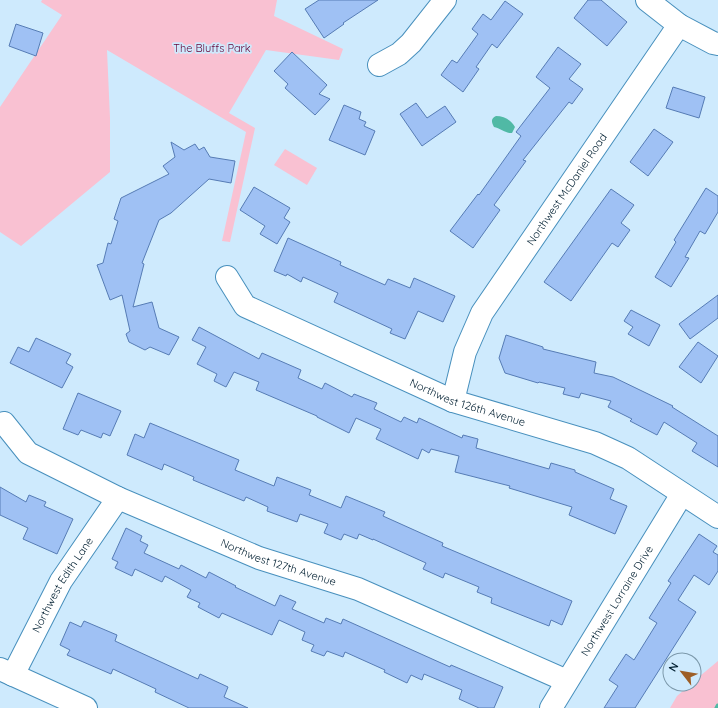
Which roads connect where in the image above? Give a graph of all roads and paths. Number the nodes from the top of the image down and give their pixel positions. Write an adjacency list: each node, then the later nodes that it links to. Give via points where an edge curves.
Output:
1 (445, 0): 5 (street, via 411,43 399,54)
2 (647, 0): 3 (street)
3 (679, 25): 4 (street); 7 (street, Northwest McDaniel Road, via 482,313 465,352)
4 (718, 44)
5 (379, 64)
6 (227, 277): 7 (street, Northwest 126th Avenue, via 245,306)
7 (453, 401): 9 (street, Northwest 126th Avenue, via 595,443 628,458)
8 (4, 423): 10 (street, Northwest 127th Avenue, via 28,453)
9 (682, 494): 11 (street, Northwest 126th Avenue); 13 (street, Northwest Lorraine Drive)
10 (118, 498): 12 (street, Northwest Edith Lane, via 61,581); 13 (street, Northwest 127th Avenue, via 260,558 358,589)
11 (718, 517)
12 (6, 672): 14 (street)
13 (568, 681): 15 (street, Northwest Lorraine Drive)
14 (86, 708)
15 (552, 708)

